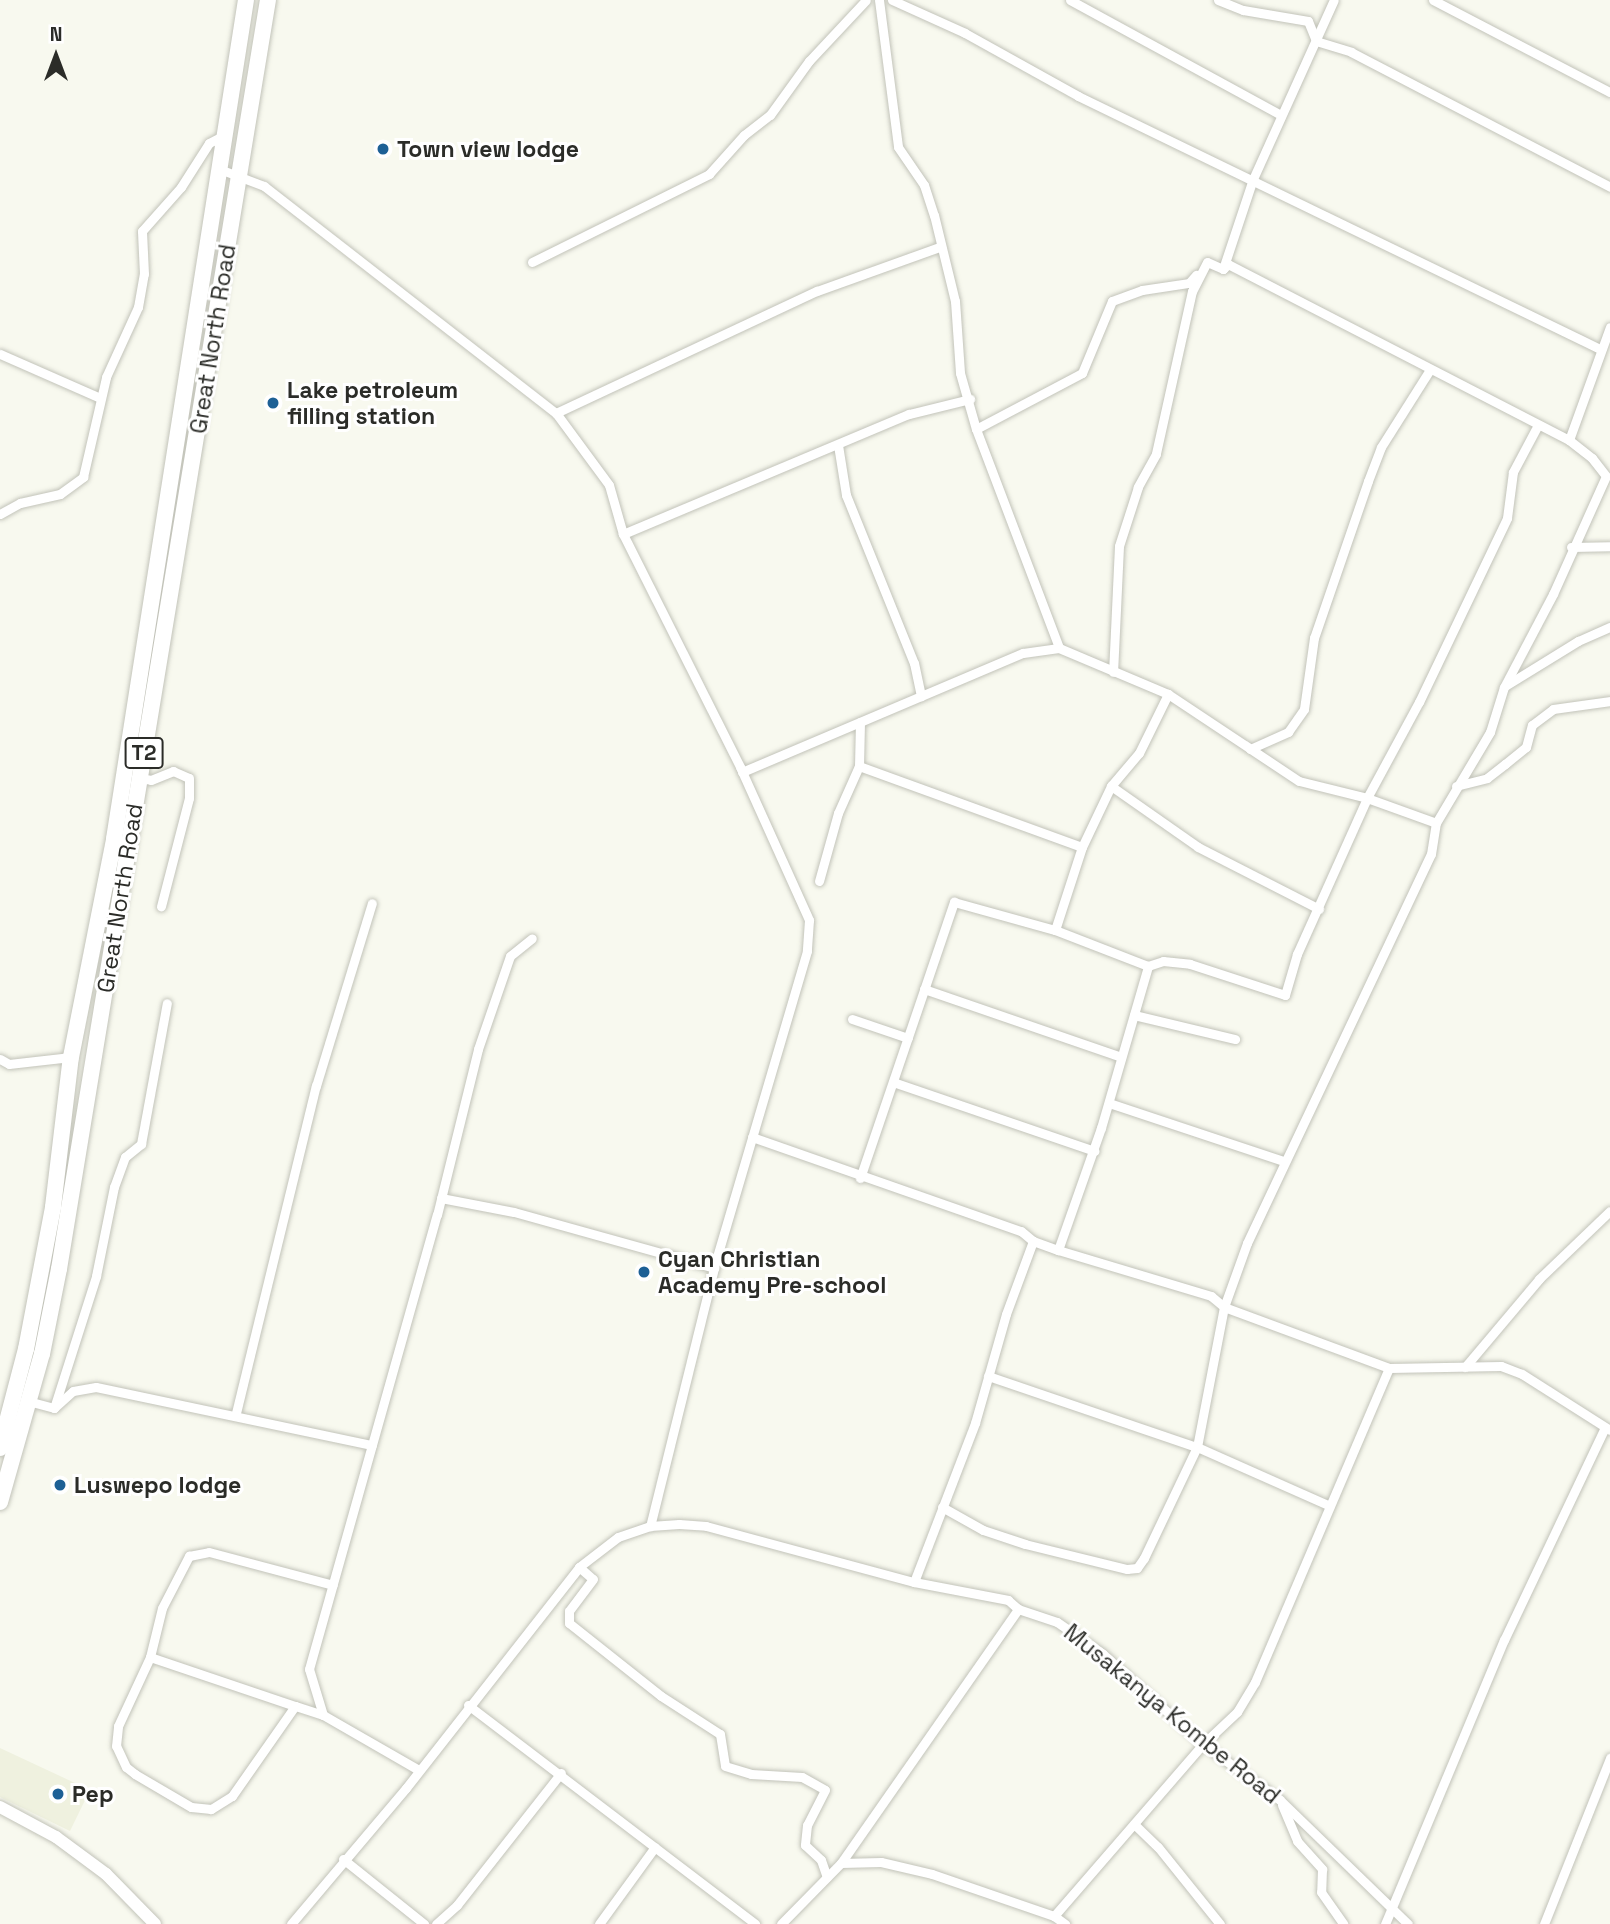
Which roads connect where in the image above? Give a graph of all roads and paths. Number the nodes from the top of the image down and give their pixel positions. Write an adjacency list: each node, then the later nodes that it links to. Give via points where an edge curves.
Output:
1 (246, 0): 13 (highway, Great North Road / T2)
2 (268, 0): 15 (highway, Great North Road / T2)
3 (866, 0): 19 (street, via 809,61 770,115 744,135 709,174)
4 (879, 0): 18 (street, via 898,146 903,160 924,185)
5 (892, 0): 16 (street)
6 (1070, 0): 12 (street)
7 (1218, 0): 10 (street, via 1243,10 1308,21)
8 (1334, 0): 10 (street)
9 (1433, 0): 11 (street)
10 (1317, 41): 12 (street); 17 (street, via 1351,52)
11 (1610, 92)
12 (1281, 114): 16 (street)
13 (222, 137): 14 (highway, Great North Road / T2, via 227,145); 26 (street, via 209,143 181,187 142,231 144,274 138,307)
14 (222, 170): 15 (street); 69 (highway, Great North Road / T2, via 114,839)
15 (239, 175): 28 (street, via 264,186); 49 (highway, Great North Road / T2)
16 (1253, 179): 21 (street); 23 (street)
17 (1610, 187)
18 (939, 247): 27 (street, via 955,301 960,373); 28 (street, via 817,291)
19 (532, 262)
20 (1207, 262): 21 (street); 30 (street, via 1189,283 1142,290 1112,301 1082,373); 40 (street, via 1192,291 1157,454 1138,486 1119,545)
21 (1223, 269): 25 (street, via 1228,264)
22 (1610, 327): 23 (street)
23 (1600, 349): 31 (street)
24 (0, 354): 26 (street)
25 (1429, 371): 29 (street); 46 (street, via 1381,447 1368,481 1314,638 1304,709 1288,732)
26 (100, 398): 34 (street, via 83,477 60,494 20,503)
27 (970, 399): 30 (street); 32 (street, via 909,414)
28 (556, 413): 35 (street, via 609,485)
29 (1538, 425): 31 (street); 52 (street, via 1513,472 1507,518 1419,702)
30 (976, 429): 39 (street)
31 (1569, 440): 33 (street)
32 (838, 445): 35 (street); 43 (street, via 846,495 915,663)
33 (1608, 475): 37 (street)
34 (0, 514)
35 (623, 534): 48 (street)
36 (1610, 546): 37 (street)
37 (1571, 547): 41 (street, via 1548,606)
38 (1610, 627): 41 (street, via 1578,641)
39 (1059, 648): 40 (street); 43 (street, via 1023,653)
40 (1113, 672): 42 (street)
41 (1504, 687): 51 (street, via 1490,732)
42 (1168, 694): 46 (street); 50 (street, via 1139,753)
43 (921, 696): 45 (street)
44 (1610, 701): 51 (street, via 1553,709 1532,725 1526,747 1505,764 1487,778)
45 (860, 722): 47 (street); 48 (street)
46 (1250, 749): 52 (street, via 1298,781)
47 (859, 766): 54 (street); 55 (street, via 838,813)
48 (742, 772): 73 (street, via 809,920 807,951)
49 (140, 778): 57 (street, via 151,780 173,771 189,778); 86 (highway, Great North Road / T2, via 59,1269)
50 (1111, 786): 54 (street); 58 (street, via 1198,846)
51 (1456, 786): 53 (street)
52 (1367, 798): 53 (street); 58 (street)
53 (1436, 823): 75 (street, via 1431,854)
54 (1082, 847): 59 (street)
55 (819, 881)
56 (372, 903): 88 (street, via 316,1087)
57 (161, 906)
58 (1319, 909): 61 (street, via 1284,995 1190,964 1163,961)
59 (1055, 930): 61 (street); 62 (street, via 954,902)
60 (532, 938): 77 (street, via 515,949 507,964 459,1116)
61 (1148, 966): 64 (street)
62 (924, 989): 66 (street); 68 (street)
63 (167, 1003): 87 (street, via 141,1144 125,1157 114,1186 96,1276)
64 (1134, 1015): 67 (street); 68 (street)
65 (852, 1019): 66 (street)
66 (908, 1038): 71 (street)
67 (1235, 1038)
68 (1121, 1057): 72 (street)
69 (71, 1058): 70 (street, via 9,1063); 92 (highway, Great North Road / T2, via 53,1207 26,1349)
70 (0, 1059)
71 (893, 1082): 74 (street); 76 (street)
72 (1109, 1103): 74 (street); 75 (street)
73 (752, 1136): 76 (street); 81 (street)
74 (1094, 1151): 80 (street)
75 (1283, 1161): 82 (street)
76 (860, 1178): 79 (street, via 1021,1231)
77 (441, 1198): 81 (street, via 514,1212); 90 (street)
78 (1610, 1211): 83 (street, via 1539,1279)
79 (1033, 1241): 80 (street); 85 (street)
80 (1058, 1250): 82 (street, via 1211,1296)
81 (714, 1268): 96 (street)
82 (1224, 1307): 84 (street); 91 (street)
83 (1465, 1367): 84 (street); 89 (street, via 1501,1366 1522,1374)
84 (1389, 1368): 94 (street)
85 (988, 1376): 91 (street); 95 (street)
86 (28, 1401): 87 (street); 93 (highway, Great North Road / T2)
87 (54, 1408): 88 (street, via 73,1391 96,1387)
88 (236, 1413): 90 (street)
89 (1607, 1430): 116 (street, via 1504,1640)
90 (372, 1445): 99 (street)
91 (1198, 1447): 94 (street); 95 (street, via 1144,1558 1132,1570 998,1536)
92 (0, 1448)
93 (0, 1502)
94 (1328, 1505): 105 (street, via 1310,1559 1255,1682 1237,1712)
95 (942, 1507): 98 (street)
96 (650, 1526): 97 (street, Musakanya Kombe Road, via 618,1537); 98 (street, Musakanya Kombe Road, via 706,1526)
97 (579, 1567): 102 (street, Musakanya Kombe Road); 115 (street, via 593,1579 569,1611 569,1623 661,1696 720,1734 725,1766 751,1774 802,1777 825,1790 807,1825 805,1845 821,1860)
98 (914, 1582): 100 (street, Musakanya Kombe Road, via 1007,1600)
99 (333, 1585): 101 (street, via 209,1552 196,1554 184,1562 172,1584); 104 (street, via 309,1669)
100 (1018, 1609): 105 (street, Musakanya Kombe Road, via 1058,1622 1103,1654); 114 (street)
101 (150, 1657): 103 (street); 103 (street, via 118,1726 119,1756 126,1767 191,1807 211,1809 224,1804)
102 (468, 1705): 107 (street, Musakanya Kombe Road); 108 (street)
103 (295, 1706): 104 (street)
104 (323, 1715): 107 (street)
105 (1203, 1744): 109 (street, Musakanya Kombe Road); 111 (street)
106 (1610, 1758): 130 (street)
107 (416, 1769): 113 (street, Musakanya Kombe Road, via 406,1788)
108 (561, 1773): 112 (street); 122 (street, via 457,1905)
109 (1280, 1800): 116 (street, Musakanya Kombe Road); 127 (street, via 1297,1841 1322,1868 1321,1892)
110 (0, 1807): 119 (main road, via 56,1837 106,1874)
111 (1134, 1824): 117 (street); 118 (street, via 1158,1847)
112 (655, 1847): 123 (street); 124 (street)
113 (343, 1859): 120 (street, Musakanya Kombe Road); 121 (street)
114 (841, 1863): 115 (street); 117 (street, via 881,1861)
115 (827, 1877): 125 (street)
116 (1391, 1909): 128 (street); 129 (street, Musakanya Kombe Road)
117 (1054, 1916): 126 (street)
118 (1217, 1923)
119 (155, 1924)
120 (291, 1924)
121 (424, 1924)
122 (436, 1924)
123 (599, 1924)
124 (755, 1924)
125 (781, 1924)
126 (1065, 1924)
127 (1343, 1924)
128 (1385, 1924)
129 (1408, 1924)
130 (1544, 1924)

